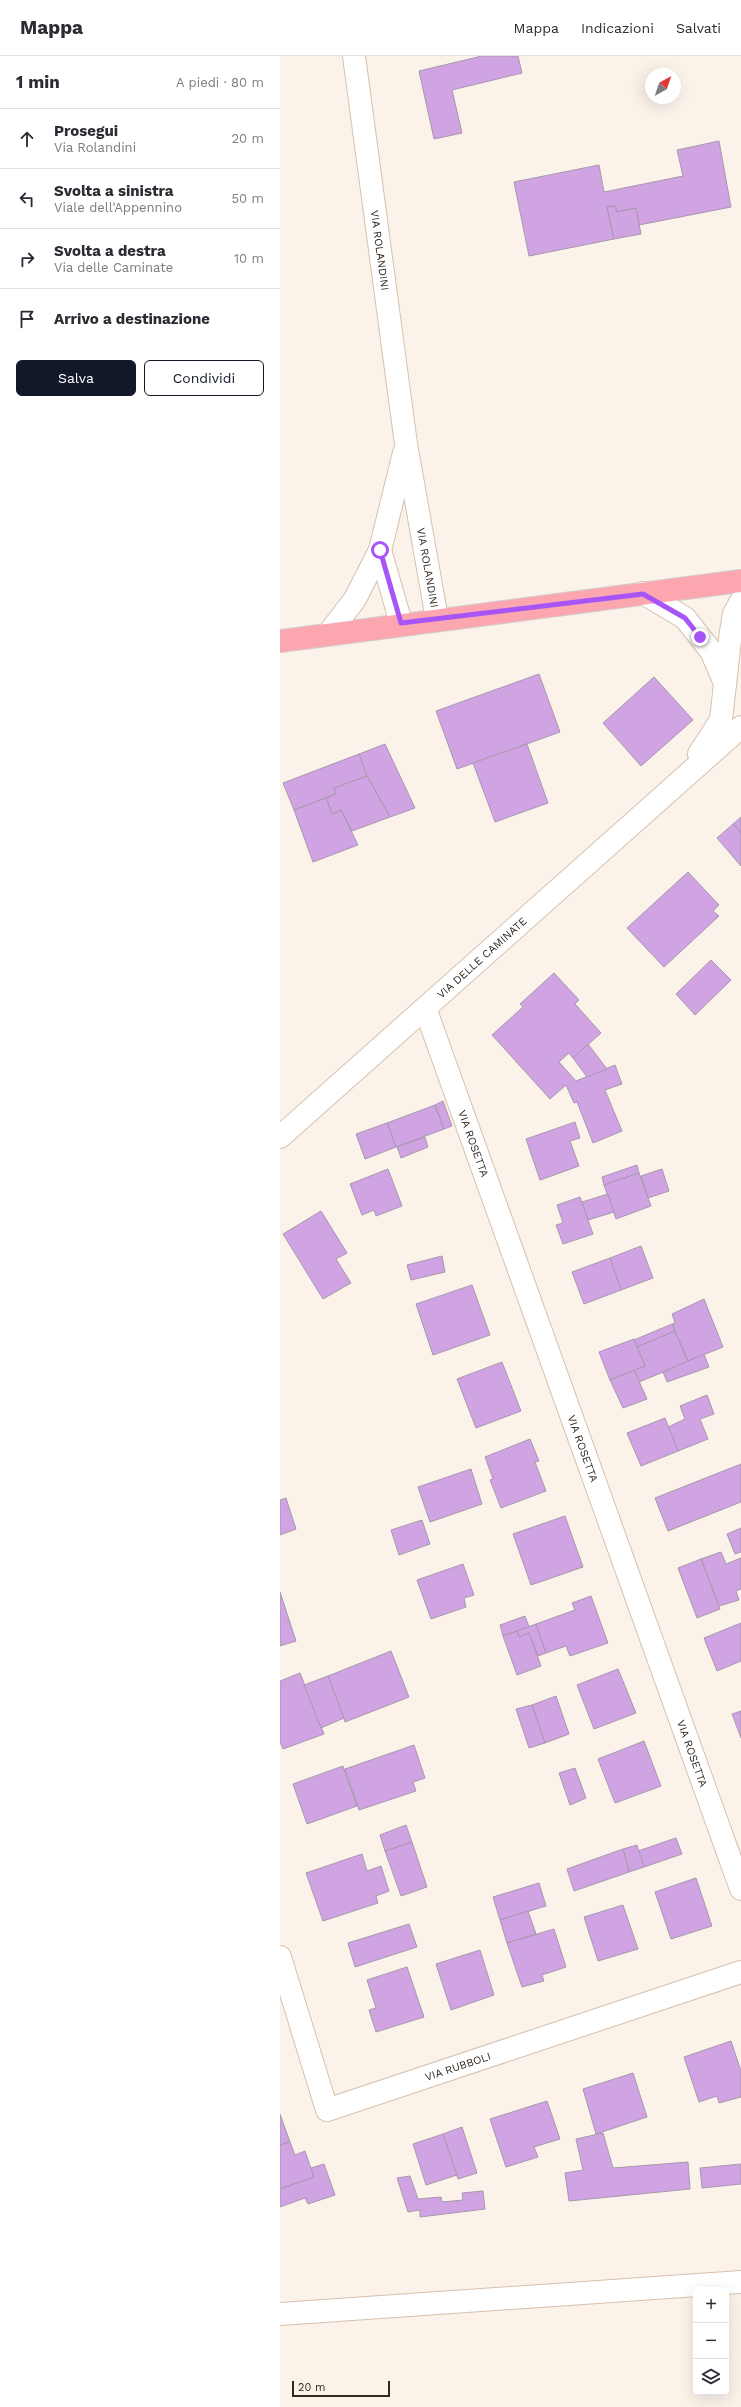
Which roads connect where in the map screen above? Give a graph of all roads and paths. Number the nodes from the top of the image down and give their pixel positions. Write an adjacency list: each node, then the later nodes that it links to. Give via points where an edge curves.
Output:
1 (354, 56): 2 (street, VIA ROLANDINI)
2 (406, 444): 3 (street, VIA ROLANDINI); 7 (street, VIA ROLANDINI)
3 (380, 550): 8 (street, VIA ROLANDINI); 9 (street, VIA ROLANDINI, via 355,599)
4 (741, 581): 5 (main road)
5 (643, 594): 7 (main road); 11 (street, via 685,618 711,650)
6 (741, 601): 11 (street, VIA DELLE CAMINATE, via 734,614 728,645)
7 (437, 619): 8 (main road)
8 (401, 623): 9 (main road)
9 (329, 633): 10 (main road)
10 (280, 640)
11 (726, 686): 13 (street, VIA DELLE CAMINATE, via 721,720)
12 (741, 727): 13 (street, VIA DELLE CAMINATE)
13 (684, 778): 14 (street, VIA DELLE CAMINATE)
14 (426, 1008): 15 (street, VIA DELLE CAMINATE); 16 (street, VIA ROSETTA)
15 (280, 1137)
16 (741, 1889)
17 (280, 1956): 18 (street, VIA RUBBOLI, via 327,2110)
18 (741, 1972)
19 (741, 2282): 20 (street)
20 (280, 2314)

